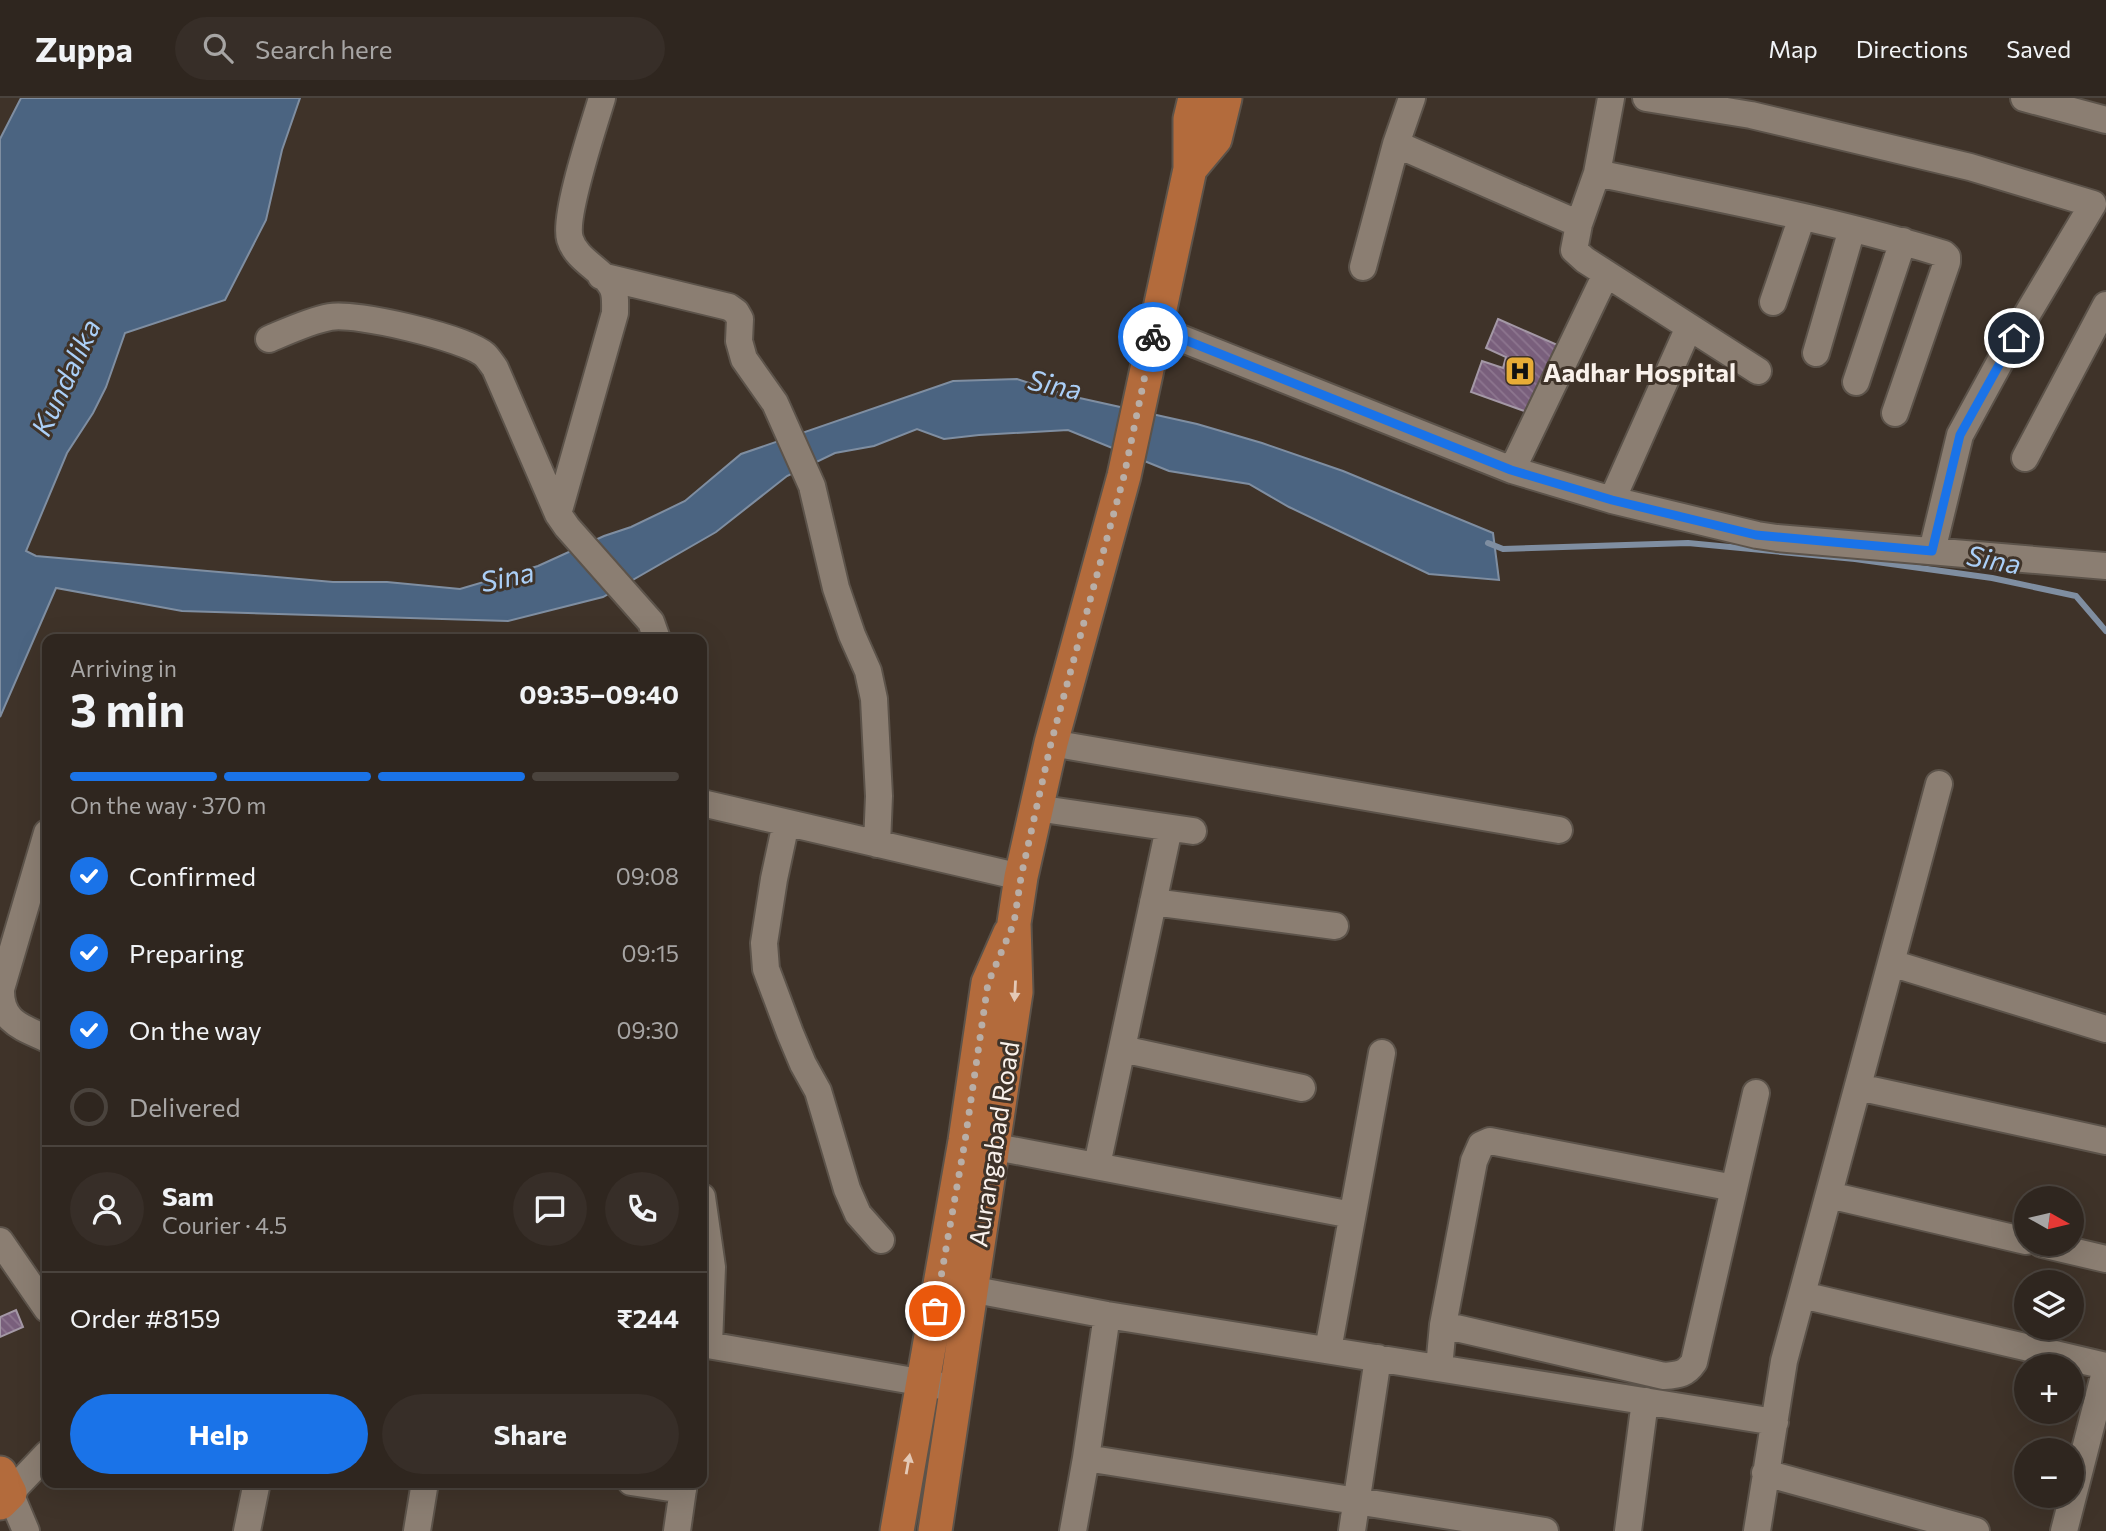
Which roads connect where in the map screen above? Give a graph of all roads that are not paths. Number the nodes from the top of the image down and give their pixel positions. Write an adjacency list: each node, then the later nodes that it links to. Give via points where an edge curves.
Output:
1 (602, 98): 19 (street, via 570,211 568,235 573,248)
2 (1195, 98): 10 (main road)
3 (1225, 98): 10 (main road, via 1215,139)
4 (1412, 98): 9 (street)
5 (1611, 98): 11 (street)
6 (1646, 98): 12 (street, via 1751,115 1958,163)
7 (2024, 98): 8 (street)
8 (2106, 120)
9 (1396, 144): 14 (street); 17 (street)
10 (1189, 169): 24 (main road)
11 (1597, 173): 13 (street); 14 (street)
12 (2099, 206): 33 (street, via 2014,338 1960,435)
13 (1802, 217): 15 (street); 20 (street)
14 (1580, 224): 18 (street, via 1574,250)
15 (1852, 229): 16 (street); 25 (street)
16 (1903, 241): 27 (street); 28 (street, via 1948,259)
17 (1363, 267)
18 (1606, 274): 22 (street); 30 (street)
19 (600, 276): 32 (street, via 612,286 615,313); 42 (street, via 729,307 740,319 744,359 775,403 812,486 836,588 868,671 874,699)
20 (1773, 302)
21 (2106, 305): 29 (street)
22 (1689, 327): 26 (street); 31 (street)
23 (269, 339): 32 (street, via 347,315 453,340 484,354 495,368)
24 (1153, 341): 30 (street); 36 (main road, Aurangabad Road, via 1124,476)
25 (1816, 353)
26 (1758, 371)
27 (1856, 382)
28 (1895, 413)
29 (2025, 458)
30 (1511, 470): 31 (street)
31 (1612, 500): 33 (street, via 1756,535)
32 (562, 521): 35 (street, via 651,622)
33 (1932, 551): 34 (street)
34 (2106, 566)
35 (655, 634)
36 (1051, 743): 39 (main road, Aurangabad Road); 41 (street)
37 (1939, 784): 47 (street)
38 (707, 804): 40 (street)
39 (1036, 808): 44 (main road, Aurangabad Road); 45 (street, via 1181,829)
40 (786, 823): 42 (street); 63 (street, via 764,943 766,969 818,1091 847,1189 858,1214)
41 (1559, 830)
42 (877, 844): 44 (street)
43 (42, 850): 49 (street, via 1,989 6,1016)
44 (1021, 877): 56 (main road, Aurangabad Road, via 1014,923 988,983)
45 (1153, 902): 46 (street); 50 (street)
46 (1335, 926)
47 (1891, 963): 48 (street); 52 (street)
48 (2106, 1029)
49 (42, 1037)
50 (1122, 1049): 53 (street); 57 (street)
51 (1382, 1053): 60 (street)
52 (1858, 1087): 55 (street); 59 (street)
53 (1302, 1088)
54 (1756, 1093): 58 (street)
55 (2106, 1142)
56 (979, 1143): 57 (street); 67 (main road, Aurangabad Road); 78 (main road, Aurangabad Road)
57 (1097, 1165): 60 (street)
58 (1734, 1188): 72 (street, via 1694,1362 1688,1371 1664,1376); 72 (street, via 1490,1141 1481,1145 1474,1161)
59 (1829, 1195): 62 (street); 68 (street)
60 (1352, 1215): 74 (street)
61 (707, 1232): 71 (street, via 712,1267)
62 (2014, 1238)
63 (881, 1240)
64 (0, 1241): 69 (street)
65 (2084, 1254): 66 (street)
66 (2106, 1259)
67 (970, 1290): 70 (street); 79 (main road, Aurangabad Road)
68 (1802, 1296): 76 (street); 81 (street, via 1784,1361)
69 (42, 1301)
70 (1107, 1315): 74 (street); 83 (street)
71 (707, 1317)
72 (1443, 1325): 77 (street)
73 (707, 1347): 78 (street)
74 (1328, 1350): 75 (street)
75 (1378, 1358): 77 (street); 89 (street)
76 (2106, 1367): 102 (street)
77 (1439, 1368): 80 (street)
78 (922, 1383): 79 (street); 94 (main road, Aurangabad Road, one-way to 78)
79 (958, 1389): 95 (main road, Aurangabad Road)
80 (1645, 1401): 81 (street); 99 (street)
81 (1775, 1422): 84 (street)
82 (42, 1458): 88 (street)
83 (1086, 1458): 89 (street); 96 (street)
84 (1765, 1473): 100 (street); 101 (street)
85 (256, 1488): 91 (street)
86 (424, 1488): 92 (street)
87 (683, 1488): 93 (street)
88 (3, 1490): 90 (street)
89 (1357, 1502): 97 (street); 98 (street)
90 (26, 1531)
91 (247, 1531)
92 (417, 1531)
93 (677, 1531)
94 (897, 1531)
95 (935, 1531)
96 (1073, 1531)
97 (1352, 1531)
98 (1545, 1531)
99 (1628, 1531)
100 (1757, 1531)
101 (1976, 1531)
102 (2064, 1531)

